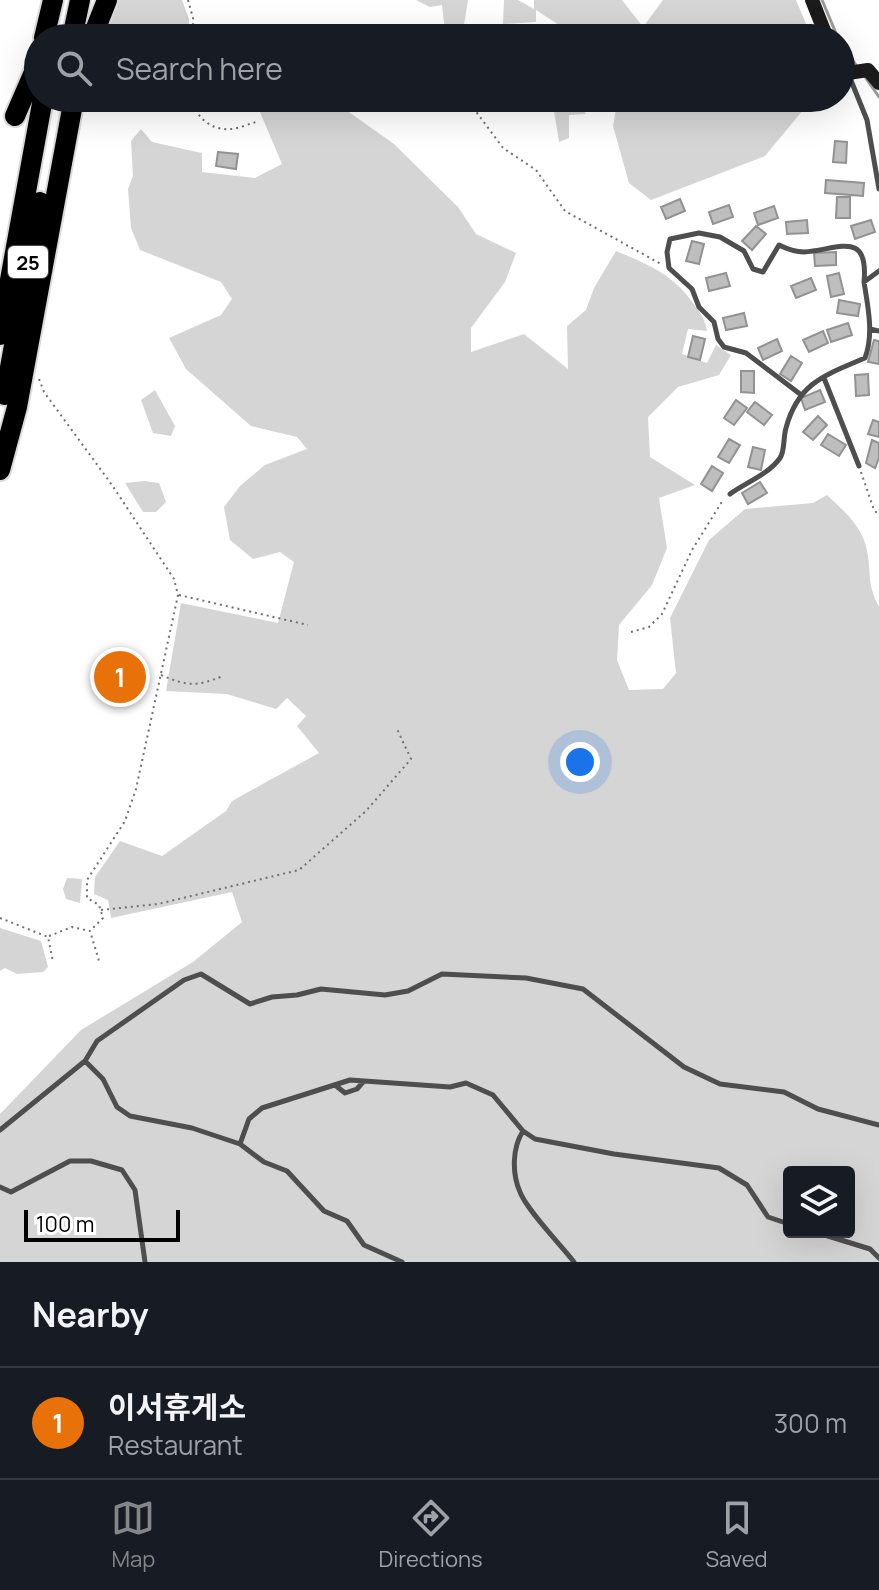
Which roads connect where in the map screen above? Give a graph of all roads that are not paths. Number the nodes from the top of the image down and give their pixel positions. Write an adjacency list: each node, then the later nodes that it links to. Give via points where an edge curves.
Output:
1 (53, 0): 6 (highway)
2 (63, 0): 7 (highway)
3 (80, 0): 8 (highway)
4 (107, 0): 9 (highway)
5 (812, 0): 10 (street)
6 (47, 24)
7 (58, 24)
8 (75, 24)
9 (98, 24)
10 (821, 24)
11 (855, 68): 12 (street, via 868,70)
12 (879, 83)
13 (855, 92): 19 (lane, via 867,120)
14 (24, 95): 18 (highway)
15 (40, 112): 24 (highway, 25)
16 (58, 112): 27 (highway, 25)
17 (71, 112): 29 (highway, via 17,407)
18 (15, 116)
19 (879, 189)
20 (879, 271): 21 (lane)
21 (864, 282): 22 (lane); 26 (lane, via 866,261 848,245 806,252 779,245 763,272 753,269 744,251 732,243 699,233 670,239 669,268 692,289 724,347 746,353)
22 (870, 329): 23 (lane); 25 (lane, via 865,358)
23 (879, 331)
24 (0, 335)
25 (823, 378): 26 (lane); 28 (lane)
26 (800, 394): 30 (lane, via 782,456)
27 (0, 426)
28 (859, 466)
29 (0, 470)
30 (730, 494)
31 (85, 1061): 34 (lane, via 97,1041 184,980 201,974 250,1004 321,989 385,995 408,991 442,974 526,978 583,989 684,1067 720,1084 784,1092 818,1109); 35 (lane); 37 (lane, via 103,1079 117,1107 130,1116)
32 (363, 1081): 33 (lane); 33 (lane, via 345,1093); 36 (lane, via 450,1087 466,1083 493,1095)
33 (334, 1085): 37 (lane, via 262,1108 249,1119)
34 (879, 1125)
35 (0, 1130)
36 (523, 1131): 39 (lane, via 569,1147 719,1168 747,1185 768,1217); 44 (lane, via 514,1161 520,1193)
37 (240, 1144): 43 (lane, via 287,1171 324,1211 347,1221 364,1245)
38 (0, 1187): 42 (lane, via 11,1192 70,1161 122,1170 135,1190)
39 (783, 1222)
40 (834, 1238): 41 (lane, via 870,1249)
41 (879, 1258)
42 (145, 1262)
43 (402, 1262)
44 (574, 1262)

